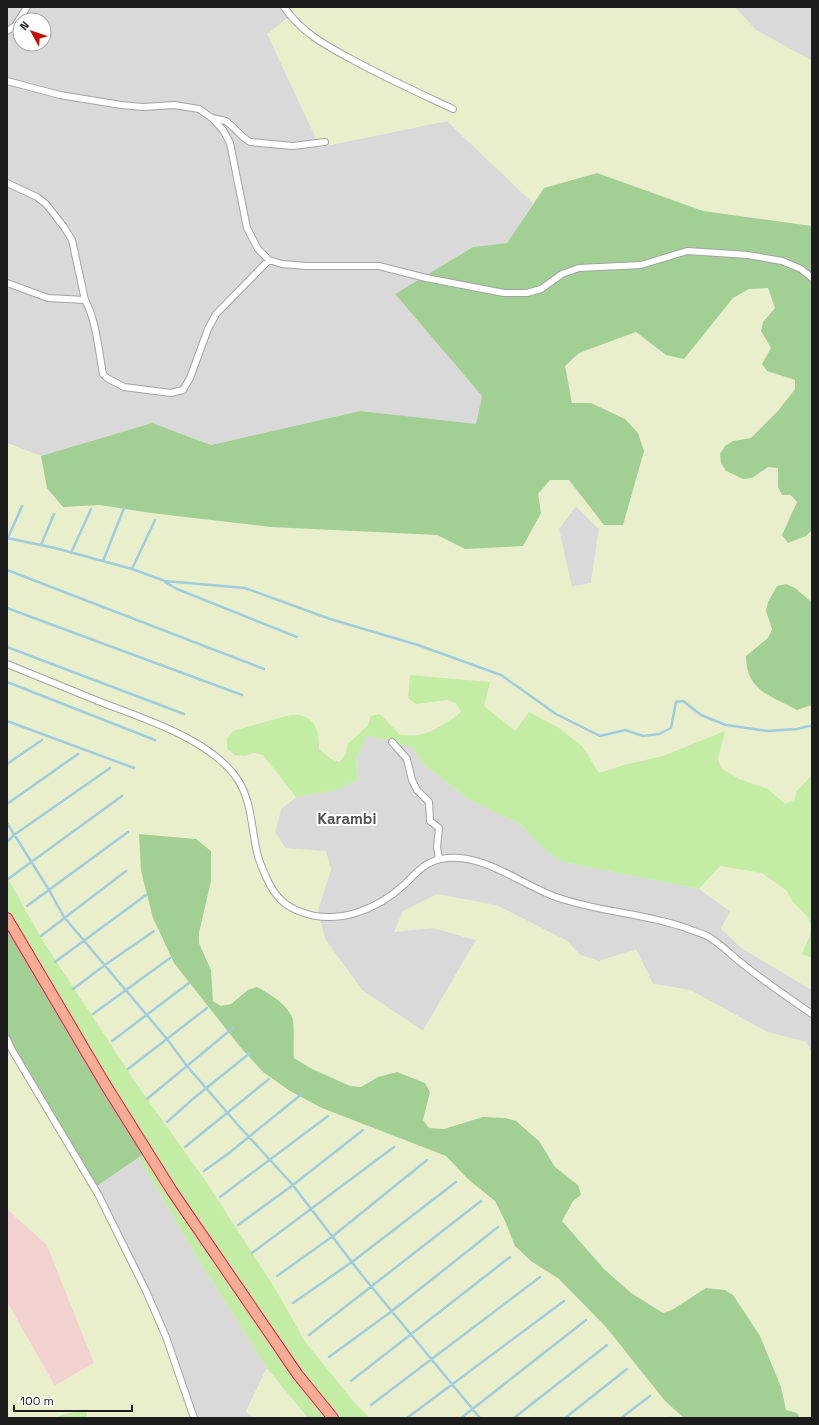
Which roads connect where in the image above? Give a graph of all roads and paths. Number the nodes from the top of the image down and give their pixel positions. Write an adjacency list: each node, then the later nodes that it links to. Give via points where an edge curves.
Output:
1 (26, 7): 3 (street, via 15,26)
2 (284, 7): 6 (street, via 308,34 326,46 369,70)
3 (7, 31)
4 (7, 74): 5 (street)
5 (8, 81): 7 (street, via 60,95 121,105 174,105 199,109)
6 (453, 109)
7 (212, 118): 8 (street, via 226,121 250,142 293,146); 10 (street, via 230,143 247,228 258,250)
8 (325, 142)
9 (7, 183): 13 (street, via 37,197 46,204 64,227 72,240)
10 (269, 260): 11 (street, via 306,266 379,266 504,293 527,293 541,289 562,274 579,268 641,265 687,251 748,255 782,261 801,269); 13 (street, via 216,314 190,378 183,390 171,393 124,387 103,374 93,321)
11 (812, 278)
12 (7, 283): 13 (street, via 48,298)
13 (85, 300)
14 (7, 664): 16 (street, via 175,731 216,756 233,773 246,795 257,855 270,885 286,906 319,918 351,915 385,900 420,869)
15 (392, 742): 16 (street, via 407,759 417,790 429,802 430,821 439,828)
16 (439, 859): 18 (street, via 472,860 508,873 558,898 661,920 707,936 744,966)
17 (7, 918): 21 (highway, via 172,1191 298,1375)
18 (812, 1014)
19 (7, 1039): 20 (street, via 98,1194 146,1291 166,1337)
20 (194, 1418)
21 (333, 1418)

